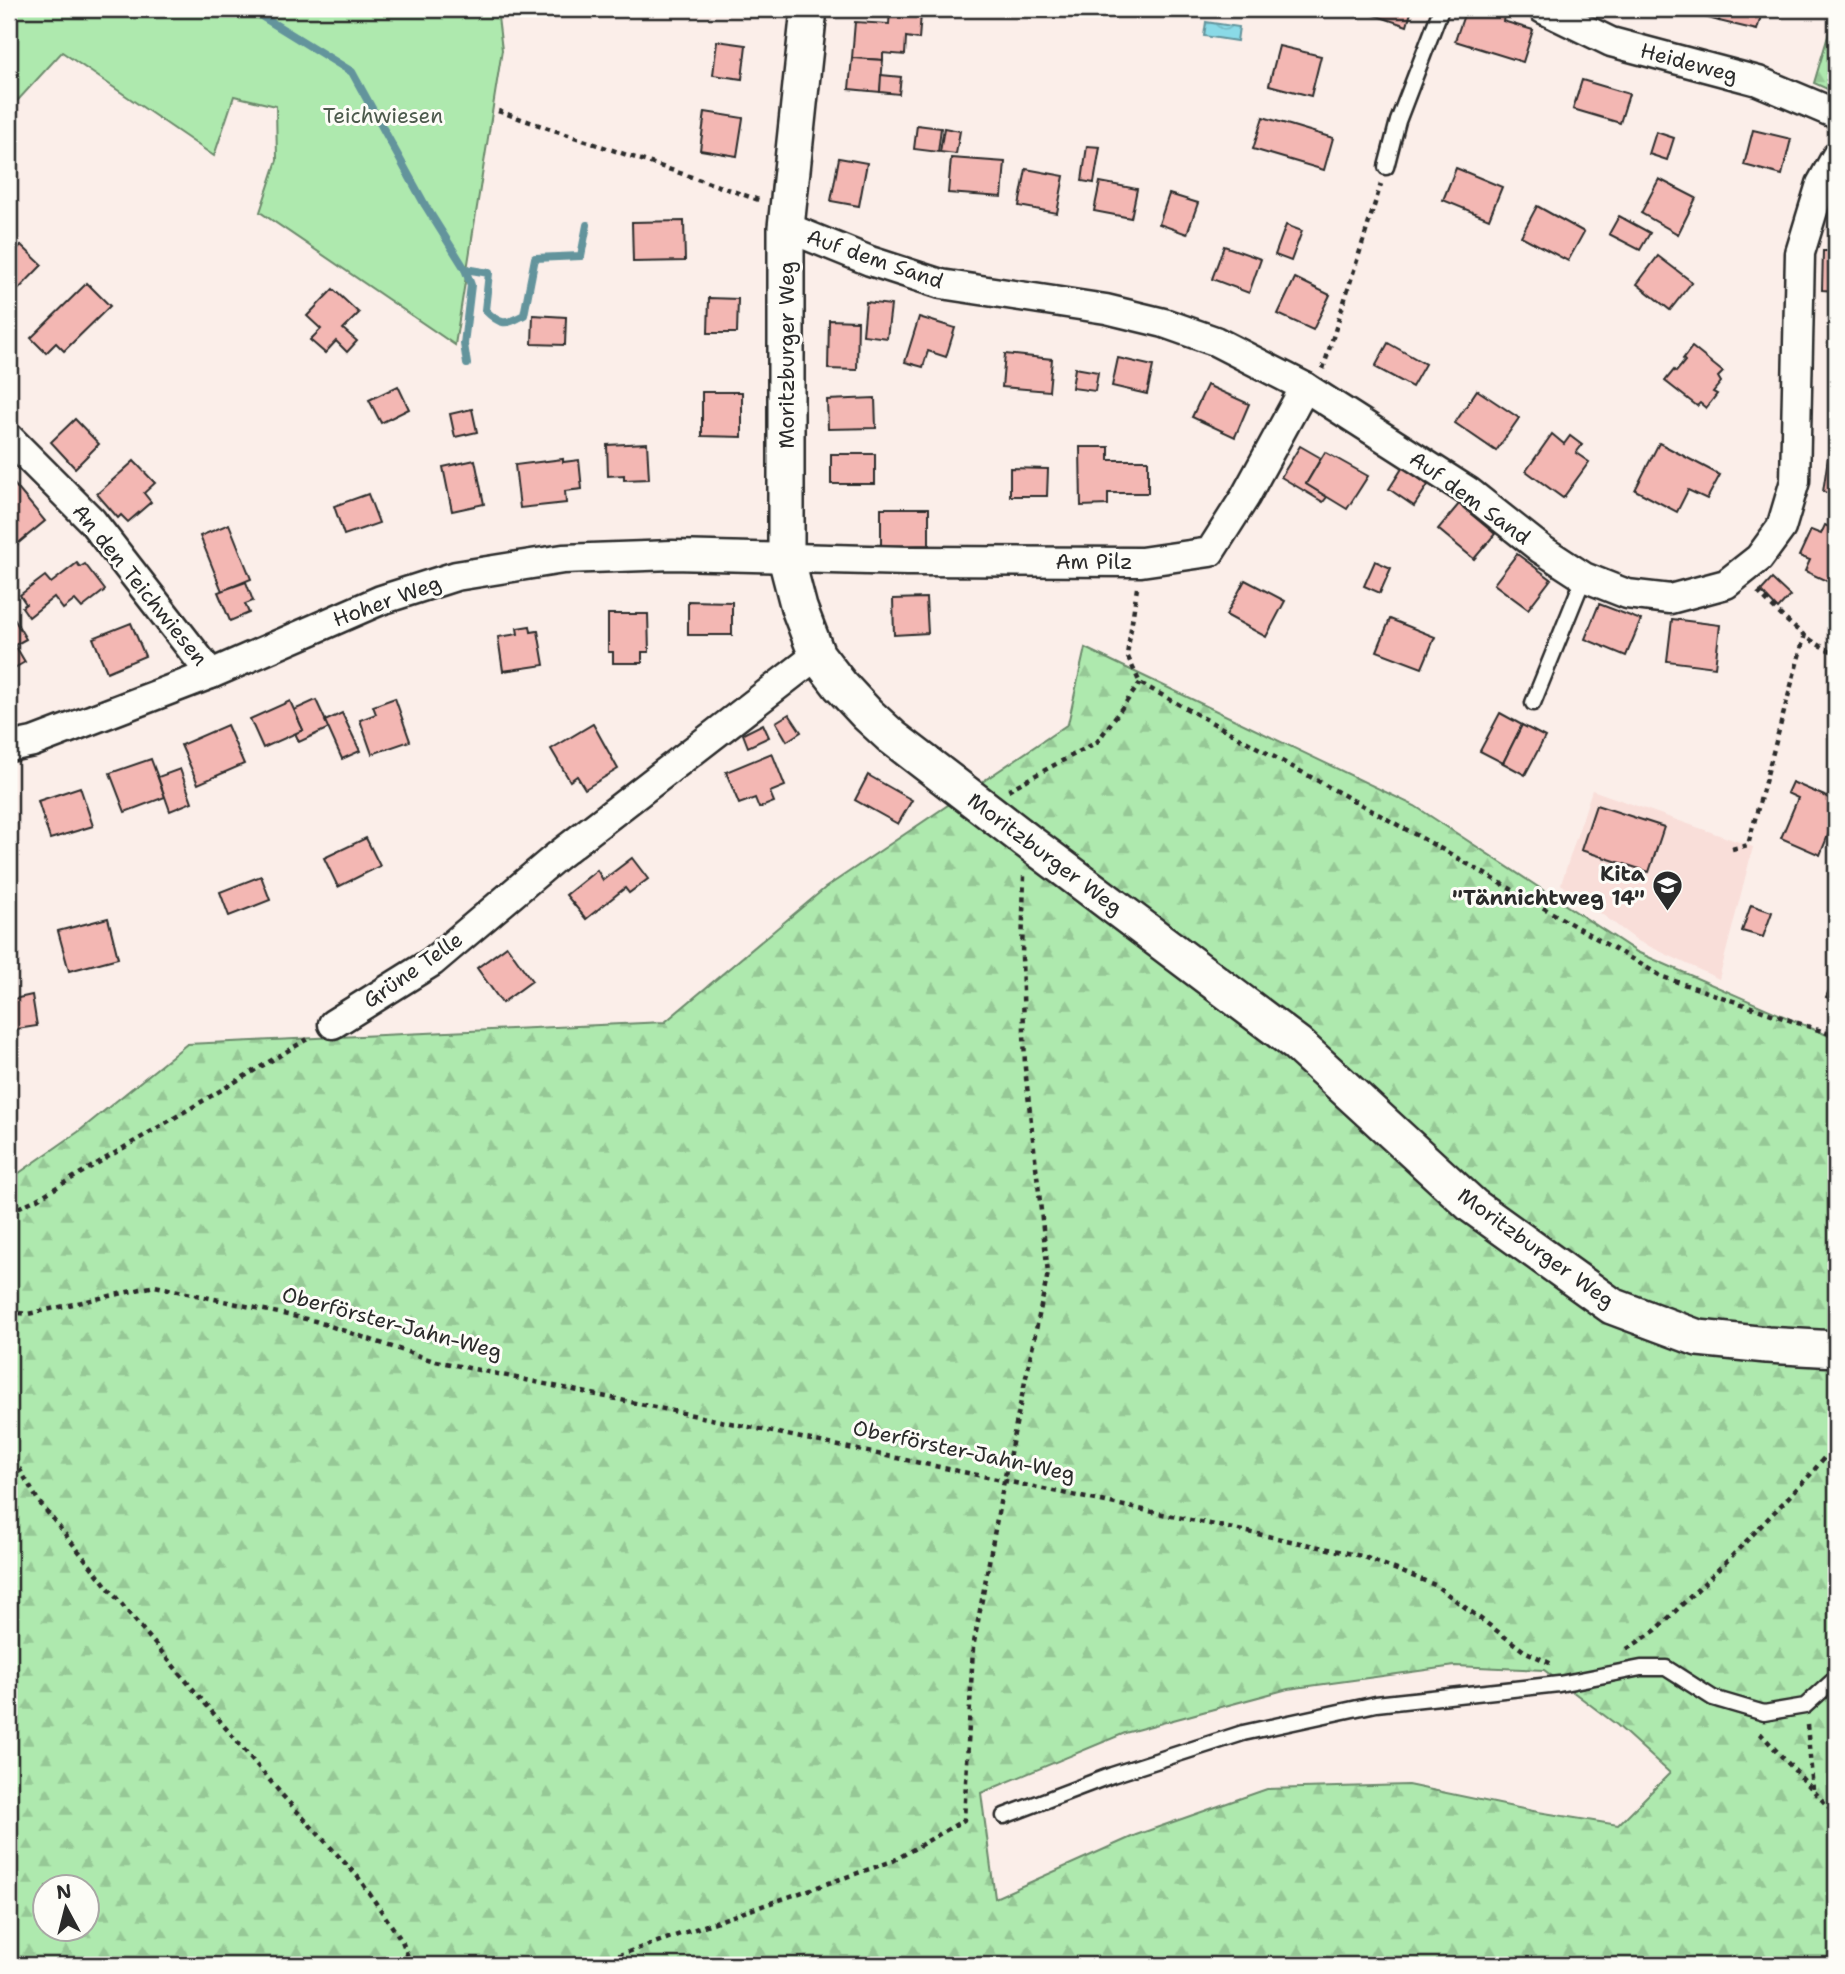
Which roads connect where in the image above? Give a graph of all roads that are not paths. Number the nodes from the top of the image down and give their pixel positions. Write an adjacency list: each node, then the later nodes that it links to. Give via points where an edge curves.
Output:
1 (809, 9): 7 (street, Moritzburger Weg)
2 (1441, 9): 6 (lane, via 1398,121)
3 (1543, 9): 4 (street, Heideweg, via 1611,42 1758,81)
4 (1836, 114)
5 (1836, 157): 11 (street, Auf dem Sand, via 1821,184 1800,253 1795,481 1781,528 1759,558 1726,584 1670,599 1627,594)
6 (1386, 167)
7 (787, 217): 8 (street, Auf dem Sand, via 870,261 941,284 1106,309 1164,323); 10 (street, Moritzburger Weg)
8 (1313, 381): 10 (street, Am Pilz, via 1210,552 1140,562); 11 (street, Auf dem Sand)
9 (9, 438): 13 (street, An den Teichwiesen, via 92,521)
10 (786, 558): 12 (street, Moritzburger Weg); 13 (street, Hoher Weg, via 673,555 563,559 456,576 381,600)
11 (1584, 577): 14 (lane)
12 (817, 655): 16 (street, Grüne Telle, via 556,857 432,962); 17 (street, Moritzburger Weg, via 892,737 1297,1044 1473,1206 1612,1306 1698,1338)
13 (211, 674): 15 (street, Hoher Weg)
14 (1533, 704)
15 (9, 747)
16 (333, 1024)
17 (1836, 1349)
18 (1836, 1678): 19 (lane, via 1805,1706 1764,1713 1713,1698 1666,1668 1376,1704 1243,1733)
19 (1003, 1816)

